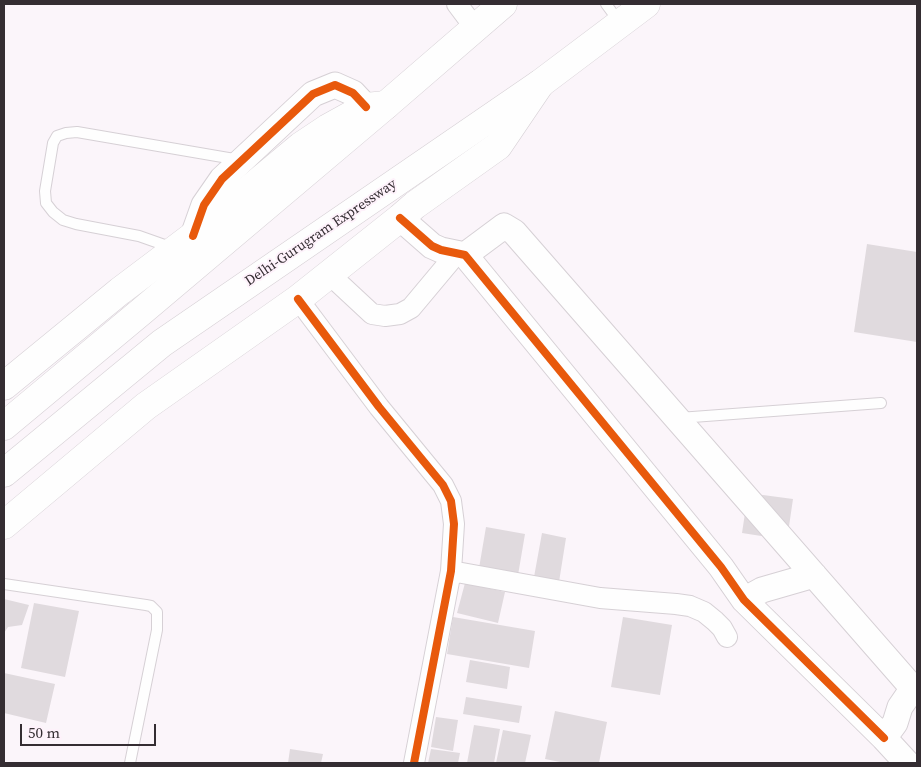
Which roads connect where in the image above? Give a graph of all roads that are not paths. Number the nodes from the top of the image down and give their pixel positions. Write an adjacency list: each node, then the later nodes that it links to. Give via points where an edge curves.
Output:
1 (457, 4): 5 (street)
2 (503, 4): 5 (main road)
3 (647, 4): 4 (main road, Delhi-Gurugram Expressway)
4 (613, 14): 6 (main road, Delhi-Gurugram Expressway)
5 (475, 28): 7 (main road)
6 (541, 83): 9 (main road, via 498,146); 18 (main road, Delhi-Gurugram Expressway, via 162,343)
7 (376, 106): 8 (street, via 334,84 313,94); 10 (main road, via 328,128 302,146); 17 (main road, via 142,312)
8 (241, 160): 10 (street, via 222,179 204,205); 10 (lane, via 77,132 57,136 45,191 46,203 53,212 76,224)
9 (400, 218): 11 (street, via 431,245); 12 (main road)
10 (185, 242): 14 (main road)
11 (461, 254): 12 (street, via 411,308 400,314 372,314); 16 (street, via 504,226 514,232); 23 (street, via 721,567)
12 (329, 274): 13 (main road)
13 (298, 299): 19 (main road, via 146,406); 20 (street, via 379,407 443,485 451,502 454,524)
14 (4, 386)
15 (881, 404): 16 (lane)
16 (678, 418): 21 (street)
17 (4, 426)
18 (4, 473)
19 (4, 525)
20 (451, 571): 24 (street, via 600,598 690,606 715,621); 28 (street)
21 (814, 575): 23 (street, via 762,590); 25 (street)
22 (4, 584): 27 (lane, via 146,605 157,612 157,630)
23 (744, 600): 26 (street)
24 (727, 637)
25 (915, 690): 26 (street, via 900,707 895,723)
26 (884, 738): 29 (street)
27 (130, 763)
28 (414, 763)
29 (907, 763)

